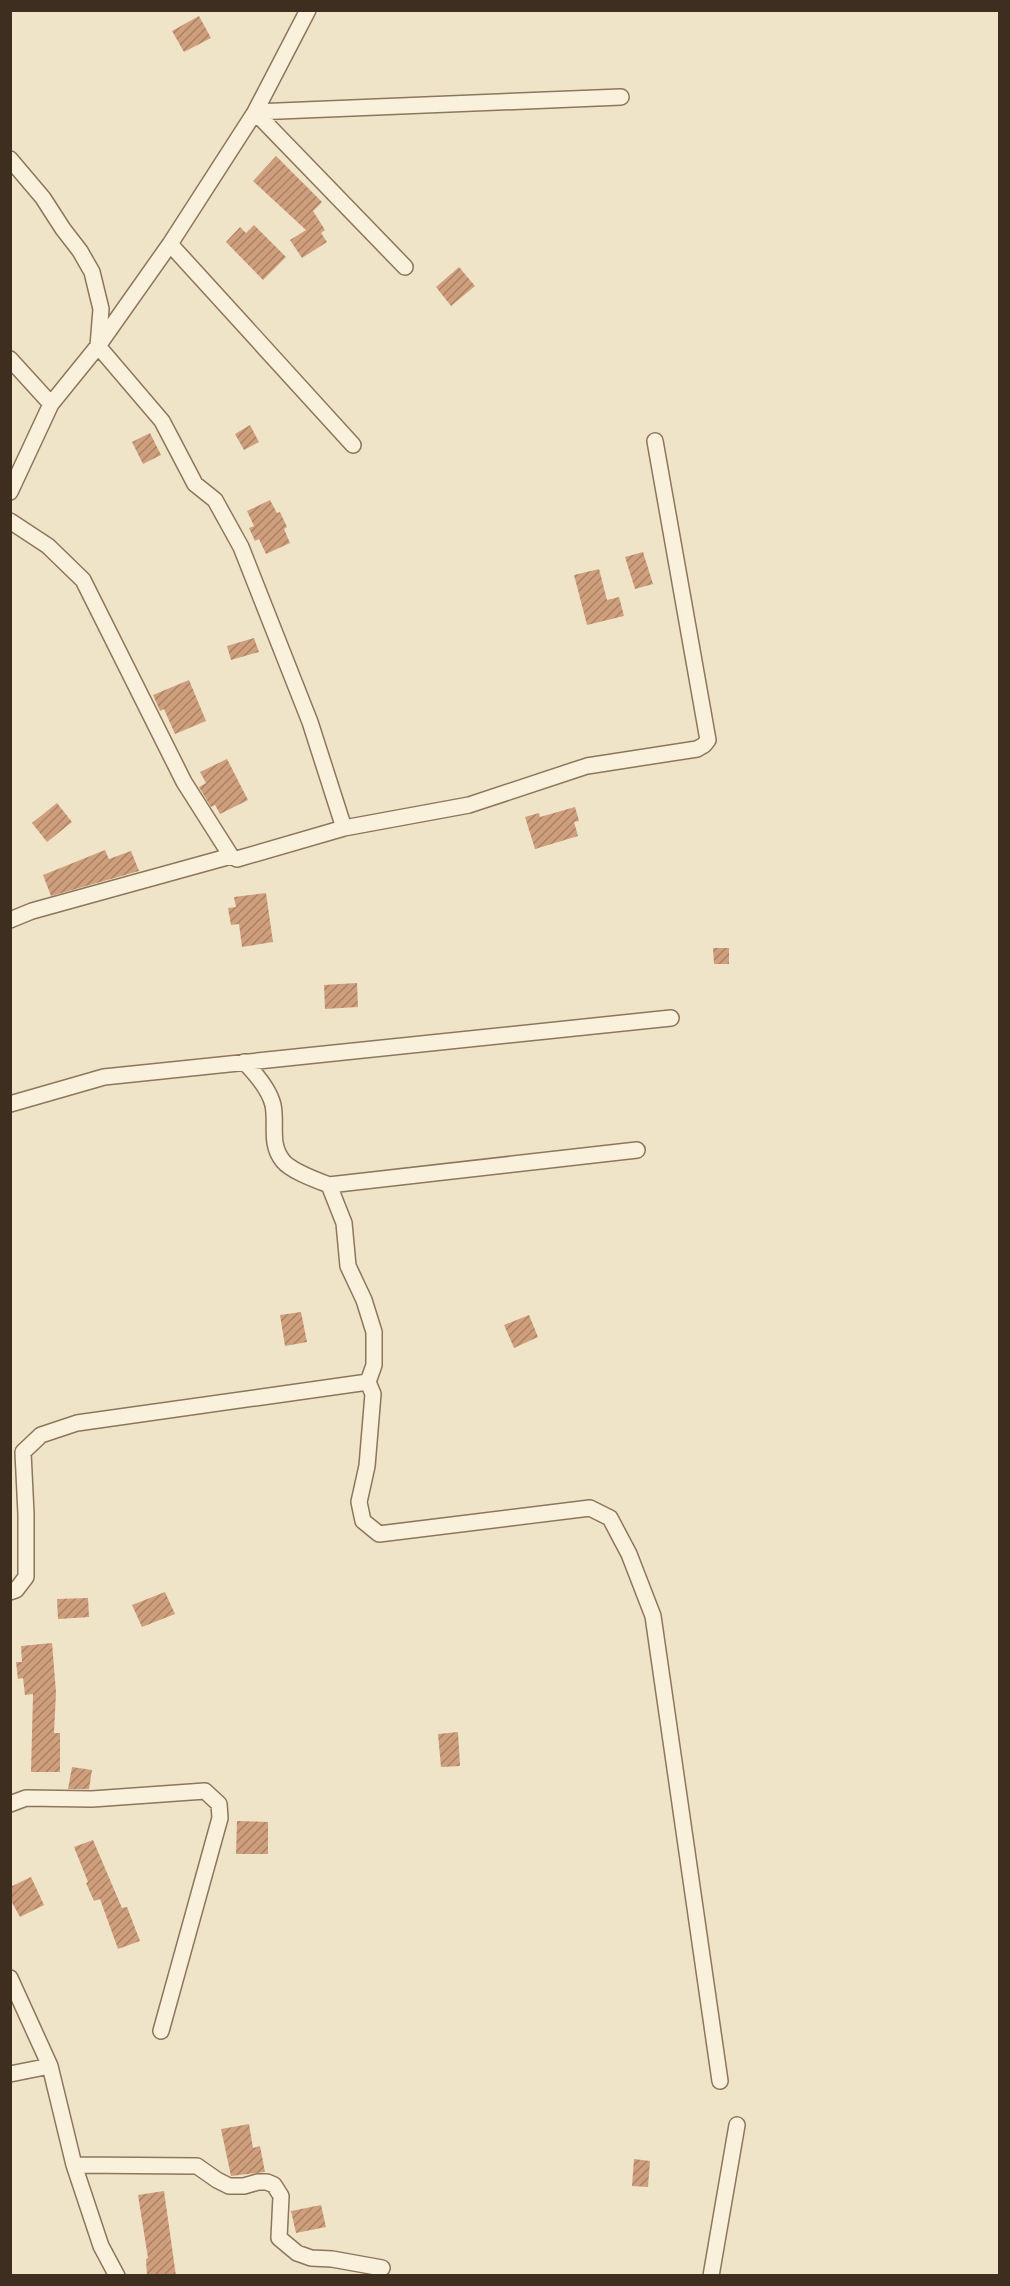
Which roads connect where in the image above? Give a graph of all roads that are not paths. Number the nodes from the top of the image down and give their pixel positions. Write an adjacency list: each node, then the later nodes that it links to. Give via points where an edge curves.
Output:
1 (308, 10): 3 (street)
2 (621, 97): 3 (street)
3 (255, 112): 5 (street); 6 (street)
4 (10, 159): 7 (street, via 43,198 92,272 102,309)
5 (170, 244): 7 (street); 11 (street)
6 (405, 267)
7 (98, 346): 9 (street); 14 (street, via 162,421 195,484 215,500 242,547 310,722)
8 (10, 359): 9 (street)
9 (51, 404): 12 (street)
10 (655, 441): 14 (street, via 708,740 704,745 586,766 470,805)
11 (353, 445)
12 (10, 492)
13 (10, 521): 15 (street, via 48,546 83,580 184,782)
14 (344, 828): 15 (street, via 237,859)
15 (231, 856): 16 (street)
16 (10, 920)
17 (670, 1018): 18 (street)
18 (244, 1062): 19 (street, via 104,1077); 21 (street, via 258,1076 273,1105 274,1140 283,1161)
19 (10, 1104)
20 (638, 1150): 21 (street)
21 (329, 1185): 22 (street, via 344,1223 348,1266 374,1332 374,1365)
22 (368, 1382): 23 (street, via 77,1423 41,1434 23,1452 26,1577); 29 (street, via 373,1394 367,1466 359,1502 363,1521 378,1534 590,1508 610,1518 629,1554 653,1616)
23 (10, 1592)
24 (10, 1804): 26 (street, via 26,1798 92,1799 205,1791 219,1803 220,1818)
25 (10, 1978): 27 (street)
26 (161, 2031)
27 (50, 2066): 28 (street); 31 (street)
28 (10, 2074)
29 (720, 2081)
30 (737, 2125): 34 (street)
31 (74, 2165): 32 (street, via 198,2166 230,2186 274,2184 281,2196 279,2238 297,2253); 33 (street, via 101,2246)
32 (381, 2268)
33 (117, 2276)
34 (711, 2276)

